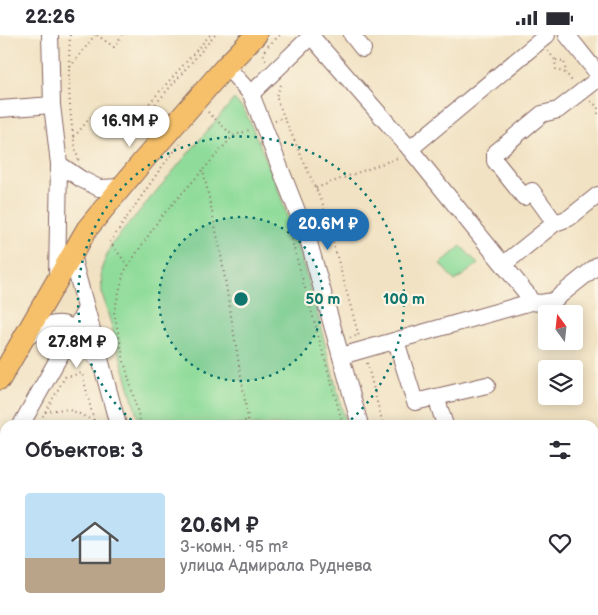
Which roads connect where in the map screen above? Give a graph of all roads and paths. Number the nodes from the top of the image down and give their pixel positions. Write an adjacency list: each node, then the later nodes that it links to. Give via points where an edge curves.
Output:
1 (50, 35): 22 (street)
2 (70, 35): 15 (path)
3 (96, 35): 4 (path, via 114,47); 15 (path)
4 (122, 35)
5 (210, 35): 30 (path, via 121,135 96,113)
6 (215, 35): 32 (path)
7 (256, 35): 14 (main road)
8 (312, 35): 21 (street); 33 (street)
9 (352, 35): 12 (street)
10 (567, 35): 17 (street)
11 (544, 38): 13 (path); 33 (street)
12 (364, 49)
13 (555, 61): 16 (path, via 556,70); 16 (path, via 564,61)
14 (226, 66): 21 (street); 37 (main road)
15 (69, 68): 30 (path)
16 (566, 73): 20 (path)
17 (598, 73)
18 (283, 79): 27 (path, via 276,96)
19 (598, 79): 20 (street)
20 (581, 93): 23 (path); 41 (street, via 558,110 542,114 495,153 495,161 524,197 532,191)
21 (251, 94): 28 (street)
22 (52, 105): 24 (street); 34 (street)
23 (598, 107): 26 (path)
24 (0, 109)
25 (208, 111): 29 (path)
26 (598, 115)
27 (284, 117): 28 (path); 38 (path)
28 (258, 131): 29 (path, via 250,129); 53 (street, via 308,239)
29 (233, 136): 36 (path)
30 (74, 137): 35 (path)
31 (184, 140): 45 (path, via 110,242)
32 (123, 142)
33 (410, 149): 38 (path, via 397,159); 43 (street)
34 (59, 163): 37 (street, via 99,189); 46 (street)
35 (80, 165)
36 (203, 170): 45 (path, via 160,218); 66 (path, via 220,249)
37 (122, 187): 42 (main road, via 87,229)
38 (316, 188): 52 (path)
39 (598, 195): 41 (street, via 569,218)
40 (287, 223): 67 (path)
41 (556, 223): 43 (street)
42 (72, 256): 46 (main road); 48 (street)
43 (504, 264): 47 (street)
44 (598, 265): 47 (street, via 553,301)
45 (128, 266): 65 (path, via 114,313)
46 (57, 281): 50 (main road)
47 (531, 303): 51 (street)
48 (86, 309): 49 (street); 55 (street)
49 (74, 330): 50 (street, via 60,322 50,324); 54 (street); 55 (street)
50 (22, 341): 56 (main road)
51 (396, 341): 52 (street); 58 (street, via 415,402)
52 (363, 350): 53 (street); 69 (path)
53 (341, 356): 68 (street)
54 (58, 357): 55 (street, via 82,354); 60 (street)
55 (100, 364): 64 (street)
56 (0, 379)
57 (487, 385): 58 (street)
58 (436, 397): 70 (street)
59 (46, 412): 61 (path); 62 (path, via 73,410); 63 (path, via 65,377 82,373)
60 (24, 420)
61 (41, 420)
62 (90, 420)
63 (94, 420)
64 (117, 420)
65 (140, 420)
66 (248, 420)
67 (342, 420)
68 (359, 420)
69 (382, 420)
70 (443, 420)

